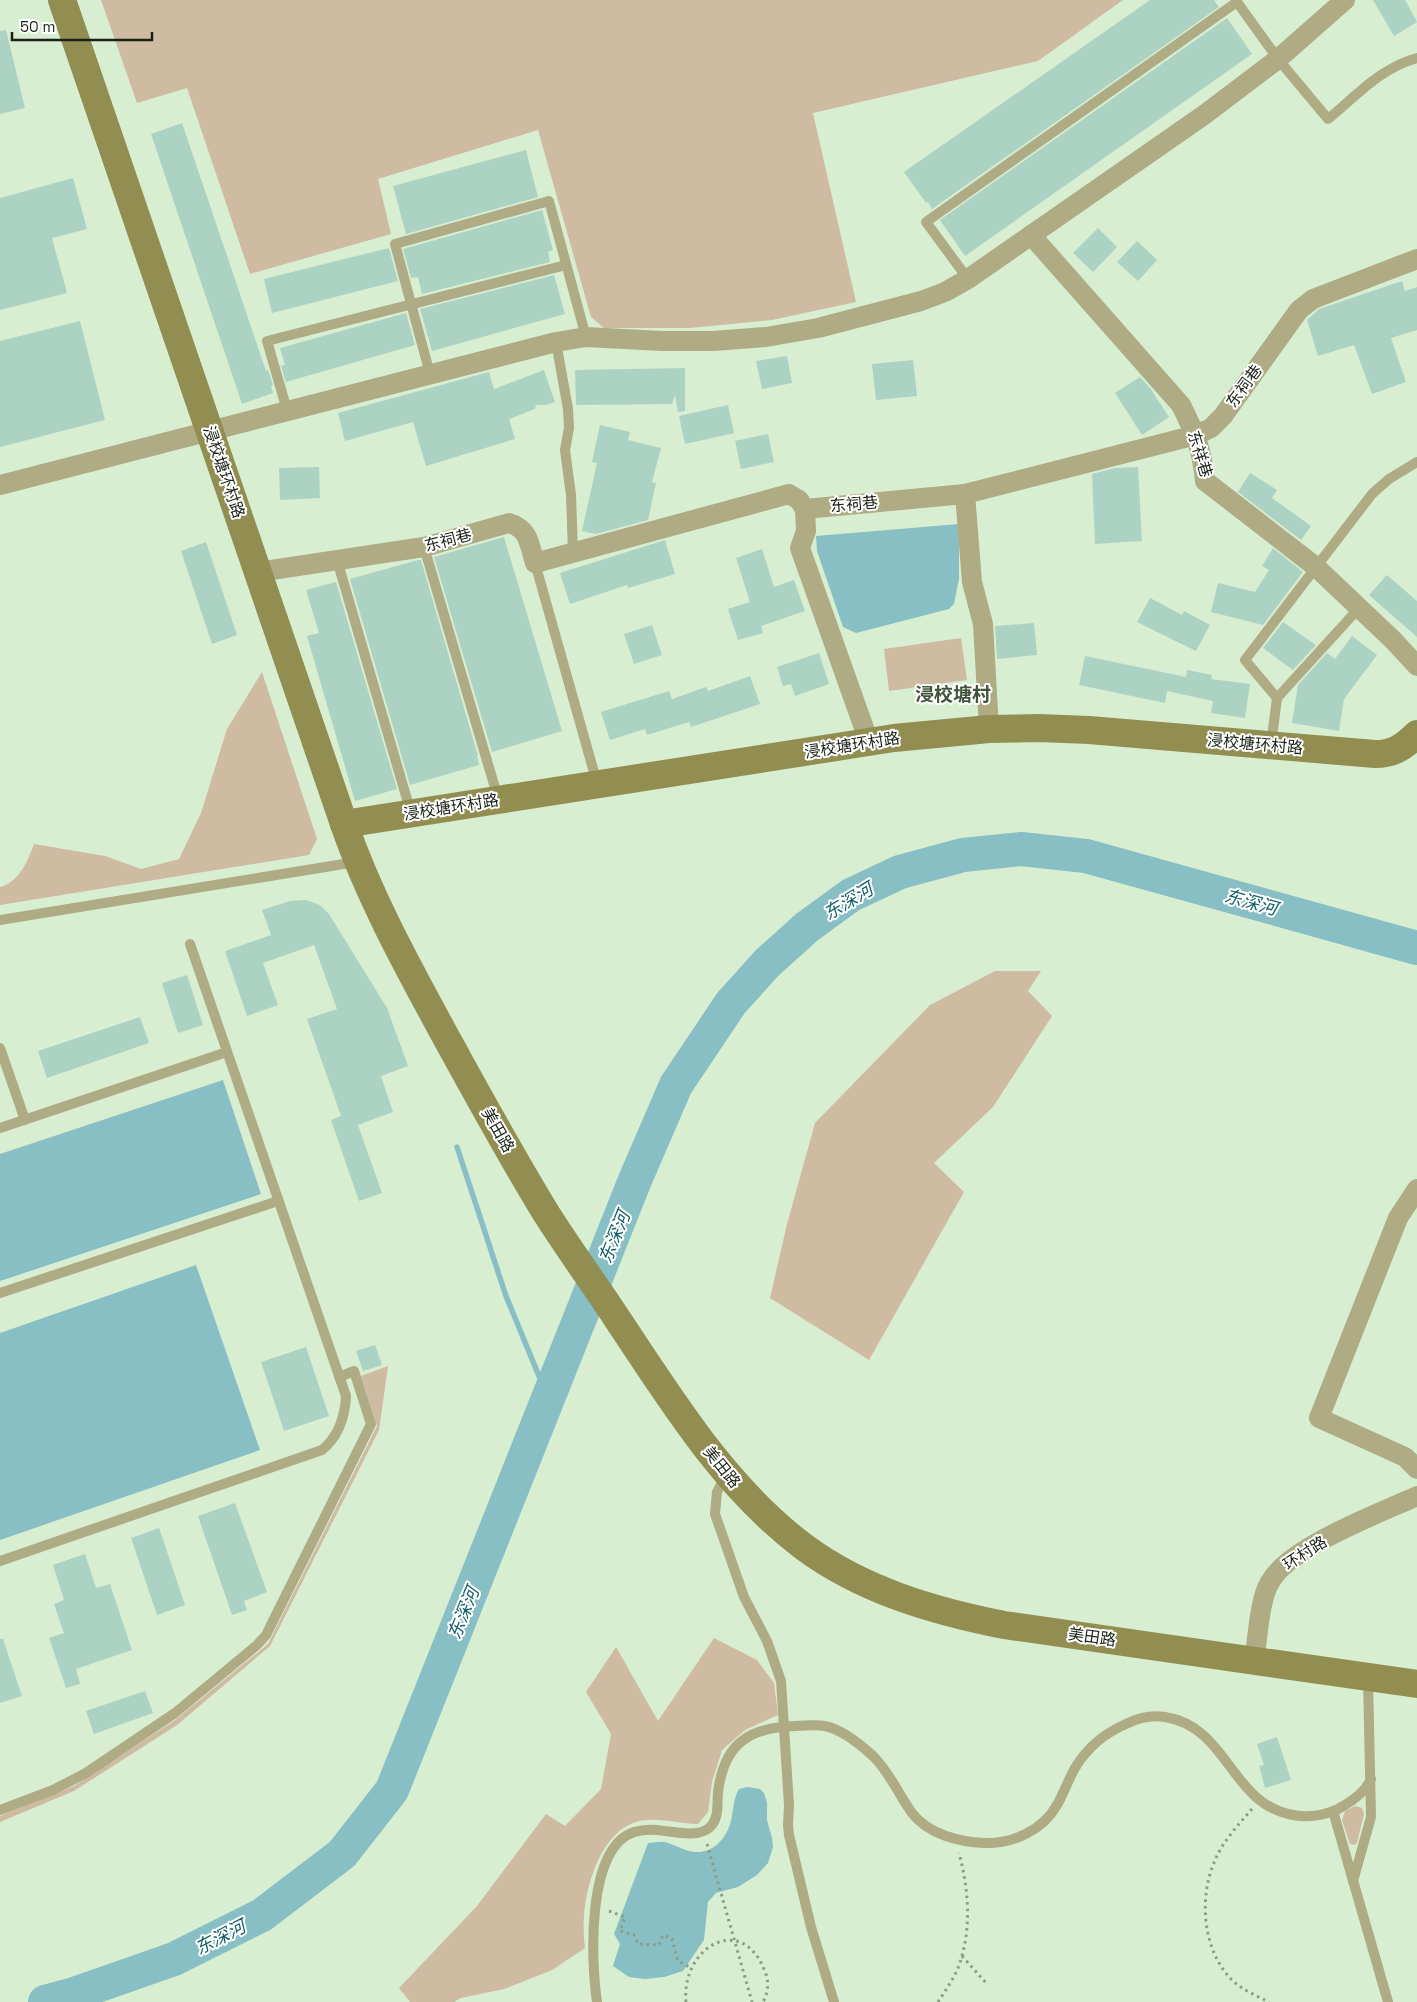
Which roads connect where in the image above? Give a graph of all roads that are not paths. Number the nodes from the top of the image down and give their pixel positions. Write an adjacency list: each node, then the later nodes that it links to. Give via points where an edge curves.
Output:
1 (62, 0): 14 (street, 浸校塘环村路)
2 (1345, 0): 4 (street)
3 (1417, 58): 4 (lane, via 1387,70 1328,119)
4 (1278, 59): 5 (street, via 1204,115); 8 (lane, via 1237,2 926,222)
5 (1031, 235): 8 (street); 15 (street, 东祥巷, via 1181,405)
6 (1417, 259): 15 (street, 东祠巷, via 1313,299 1299,310 1223,416 1211,428)
7 (566, 265): 9 (lane); 9 (lane, via 548,201 396,244); 10 (lane)
8 (968, 279): 10 (street, via 921,301 766,338 696,341)
9 (412, 304): 12 (lane); 13 (lane, via 266,341)
10 (586, 337): 11 (street)
11 (556, 342): 12 (street); 21 (lane, via 568,409 566,458)
12 (430, 374): 13 (street)
13 (287, 410): 14 (street)
14 (209, 430): 17 (street); 25 (street, 浸校塘环村路)
15 (1196, 435): 18 (street, 东祠巷); 24 (street, 东祥巷, via 1203,456 1205,481)
16 (1417, 462): 24 (lane, via 1372,494)
17 (0, 485)
18 (966, 494): 19 (street, 东祠巷); 29 (street, via 972,582 983,624)
19 (805, 509): 21 (street, via 789,494); 30 (street, via 806,531 800,548)
20 (424, 547): 22 (street, 东祠巷); 23 (street, 东祠巷, via 509,523 520,526 526,533); 34 (lane)
21 (573, 553): 23 (street)
22 (338, 560): 25 (street, 东祠巷); 35 (lane)
23 (534, 563): 33 (lane)
24 (1316, 567): 26 (street, 东祥巷); 28 (lane, via 1245,660)
25 (258, 572): 36 (street, 浸校塘环村路)
26 (1359, 608): 27 (street, 东祥巷); 28 (lane)
27 (1417, 666)
28 (1277, 698): 32 (lane)
29 (989, 729): 30 (street, 浸校塘环村路); 32 (street, 浸校塘环村路, via 1089,730)
30 (869, 742): 33 (street, 浸校塘环村路)
31 (1414, 742): 32 (street, 浸校塘环村路, via 1393,752 1375,754)
32 (1271, 746)
33 (597, 784): 34 (street, 浸校塘环村路)
34 (499, 800): 35 (street, 浸校塘环村路)
35 (411, 813): 36 (street, 浸校塘环村路)
36 (344, 824): 37 (street, 美田路)
37 (357, 862): 38 (lane); 49 (street, 美田路, via 423,995 547,1214 663,1388)
38 (0, 920)
39 (190, 944): 41 (lane)
40 (0, 1048): 42 (lane)
41 (227, 1052): 42 (lane); 45 (lane)
42 (25, 1120): 43 (lane)
43 (0, 1128)
44 (1417, 1189): 48 (street, via 1398,1218 1319,1418 1405,1457)
45 (278, 1201): 46 (lane); 47 (lane)
46 (0, 1293)
47 (339, 1377): 51 (lane, via 346,1396 345,1412 333,1441 322,1450); 57 (lane, via 354,1371 371,1424 266,1635 151,1731 69,1782)
48 (1417, 1469)
49 (726, 1475): 52 (street, 美田路, via 765,1515 805,1548 852,1577 901,1598 953,1615 1004,1625); 55 (lane, via 717,1492 715,1514 744,1597 776,1662)
50 (1417, 1496): 52 (street, 环村路, via 1308,1547 1279,1569 1264,1596)
51 (0, 1561)
52 (1254, 1660): 53 (street, 美田路)
53 (1368, 1677): 54 (street, 美田路); 56 (lane)
54 (1417, 1684)
55 (785, 1726): 58 (lane, via 824,1725 839,1731 881,1764 917,1819 955,1839 998,1843 1031,1831 1050,1815 1074,1768 1098,1741 1123,1725 1152,1717 1179,1720 1202,1733 1242,1783 1274,1810 1299,1816 1317,1816); 60 (lane, via 757,1731 735,1748 721,1777 716,1817 707,1830 689,1833 648,1829 630,1833 616,1845 603,1870 594,1906); 61 (lane, via 788,1825 811,1927)
56 (1371, 1778): 58 (lane, via 1359,1795); 59 (lane, via 1371,1817)
57 (0, 1810)
58 (1333, 1811): 59 (lane)
59 (1353, 1881): 62 (lane)
60 (597, 2002)
61 (834, 2002)
62 (1388, 2002)

